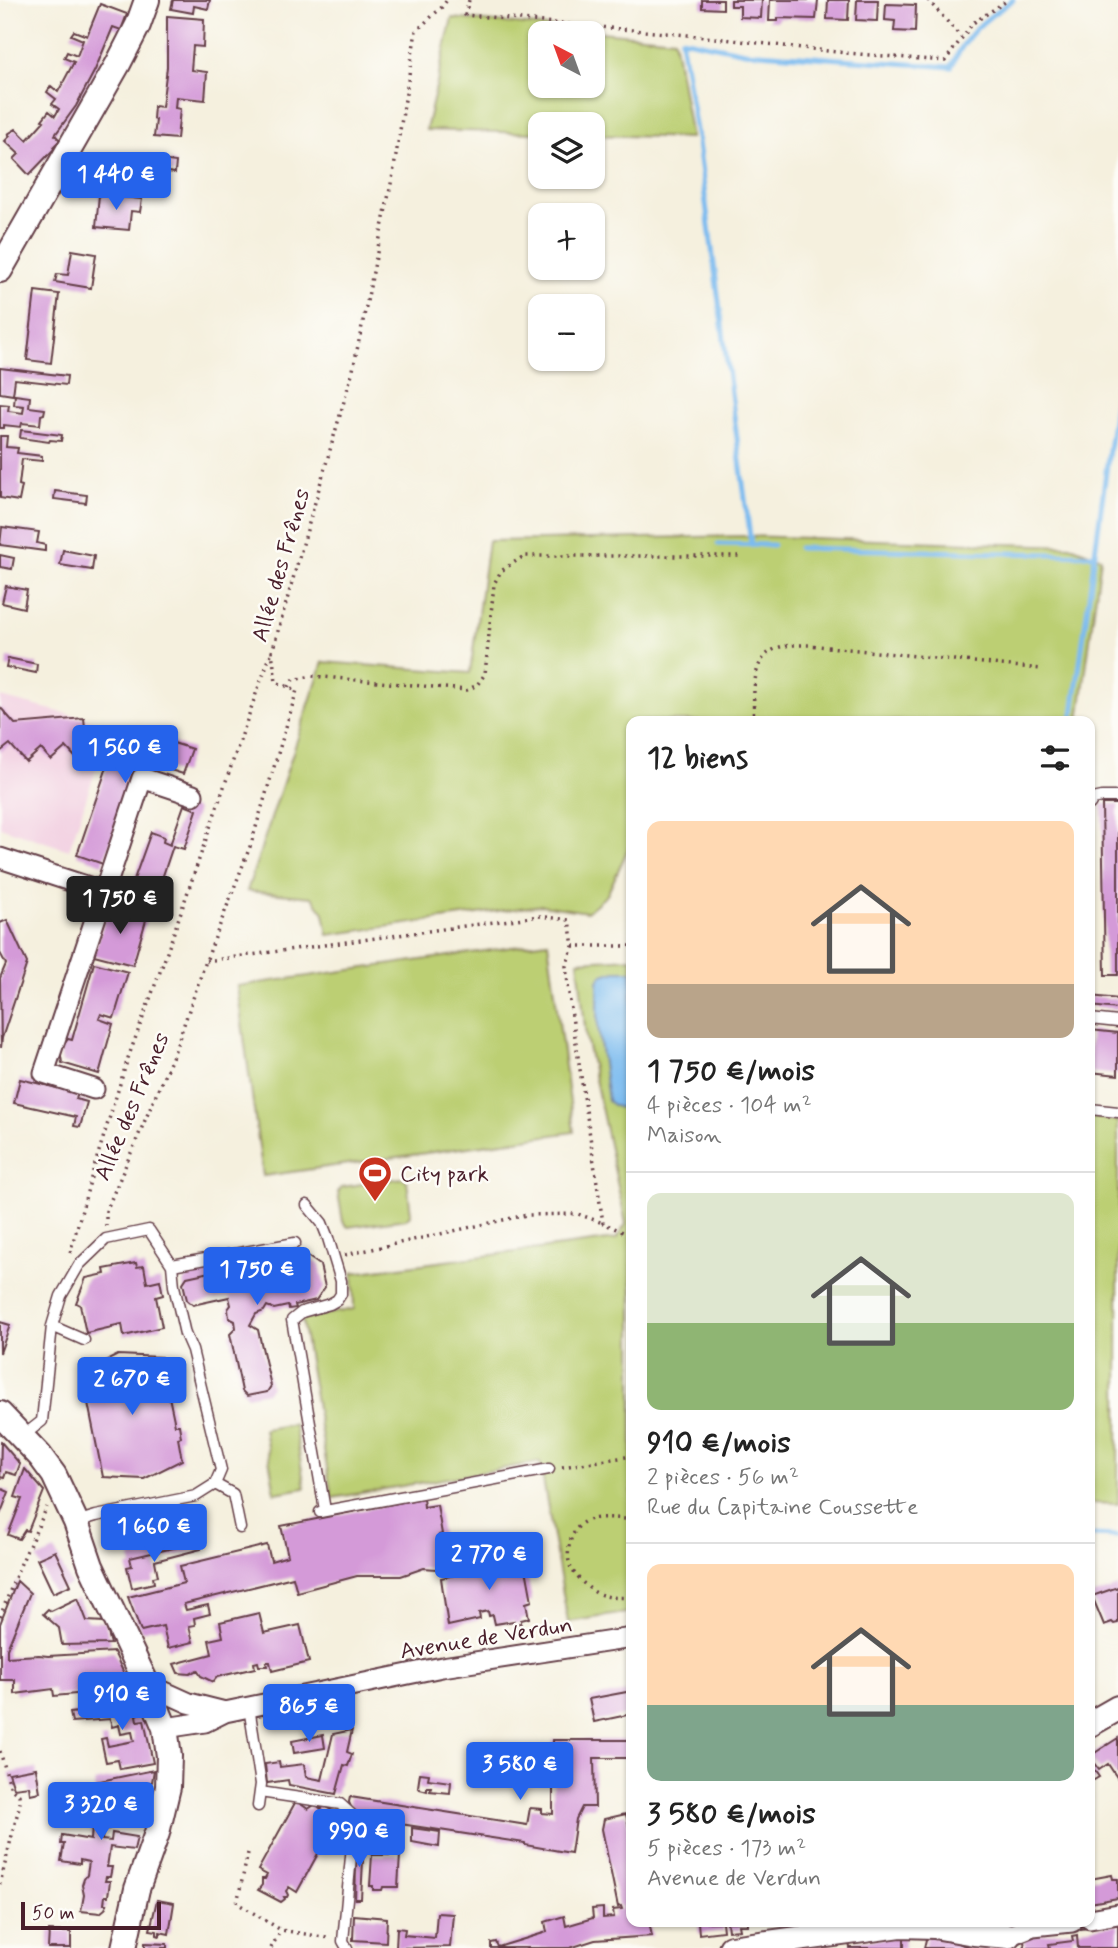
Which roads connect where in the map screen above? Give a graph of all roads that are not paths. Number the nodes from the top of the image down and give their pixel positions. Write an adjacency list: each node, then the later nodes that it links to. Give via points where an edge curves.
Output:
1 (147, 0): 2 (street, via 118,64)
2 (0, 270)
3 (193, 795): 7 (street, via 142,778)
4 (1118, 797): 5 (lane)
5 (1095, 799)
6 (0, 858): 7 (street)
7 (104, 892): 10 (street, via 44,1073)
8 (1095, 1020): 9 (lane)
9 (1118, 1022)
10 (94, 1089)
11 (1095, 1110): 12 (lane)
12 (1118, 1112)
13 (307, 1205): 20 (lane, via 322,1223 341,1281 337,1300 292,1320 322,1511)
14 (295, 1243): 15 (lane)
15 (172, 1265): 16 (lane, via 149,1230 106,1239 79,1265 61,1296); 21 (lane, via 220,1470)
16 (52, 1326): 17 (lane); 19 (lane, via 42,1421)
17 (84, 1340)
18 (1, 1416): 19 (street)
19 (22, 1437): 22 (street, via 54,1475)
20 (549, 1469)
21 (215, 1484): 22 (lane, via 196,1496); 23 (lane, via 233,1494)
22 (76, 1522): 25 (street, via 91,1566)
23 (240, 1528)
24 (626, 1639): 27 (street, Avenue de Verdun, via 442,1667)
25 (149, 1689): 26 (street, Avenue de Verdun); 29 (street)
26 (189, 1703): 28 (street, Avenue de Verdun); 29 (street, via 173,1706)
27 (249, 1707): 28 (street, Avenue de Verdun); 30 (lane)
28 (225, 1712): 29 (street, Avenue de Verdun, via 205,1722)
29 (162, 1720): 39 (street, via 169,1756 168,1787)
30 (260, 1792): 31 (lane); 38 (lane, via 340,1804 351,1814)
31 (258, 1805)
32 (1118, 1914): 33 (street)
33 (1095, 1918)
34 (886, 1927): 40 (street)
35 (940, 1927): 37 (street)
36 (1030, 1927): 37 (street)
37 (1008, 1935)
38 (345, 1944)
39 (124, 1948)
40 (731, 1948)

